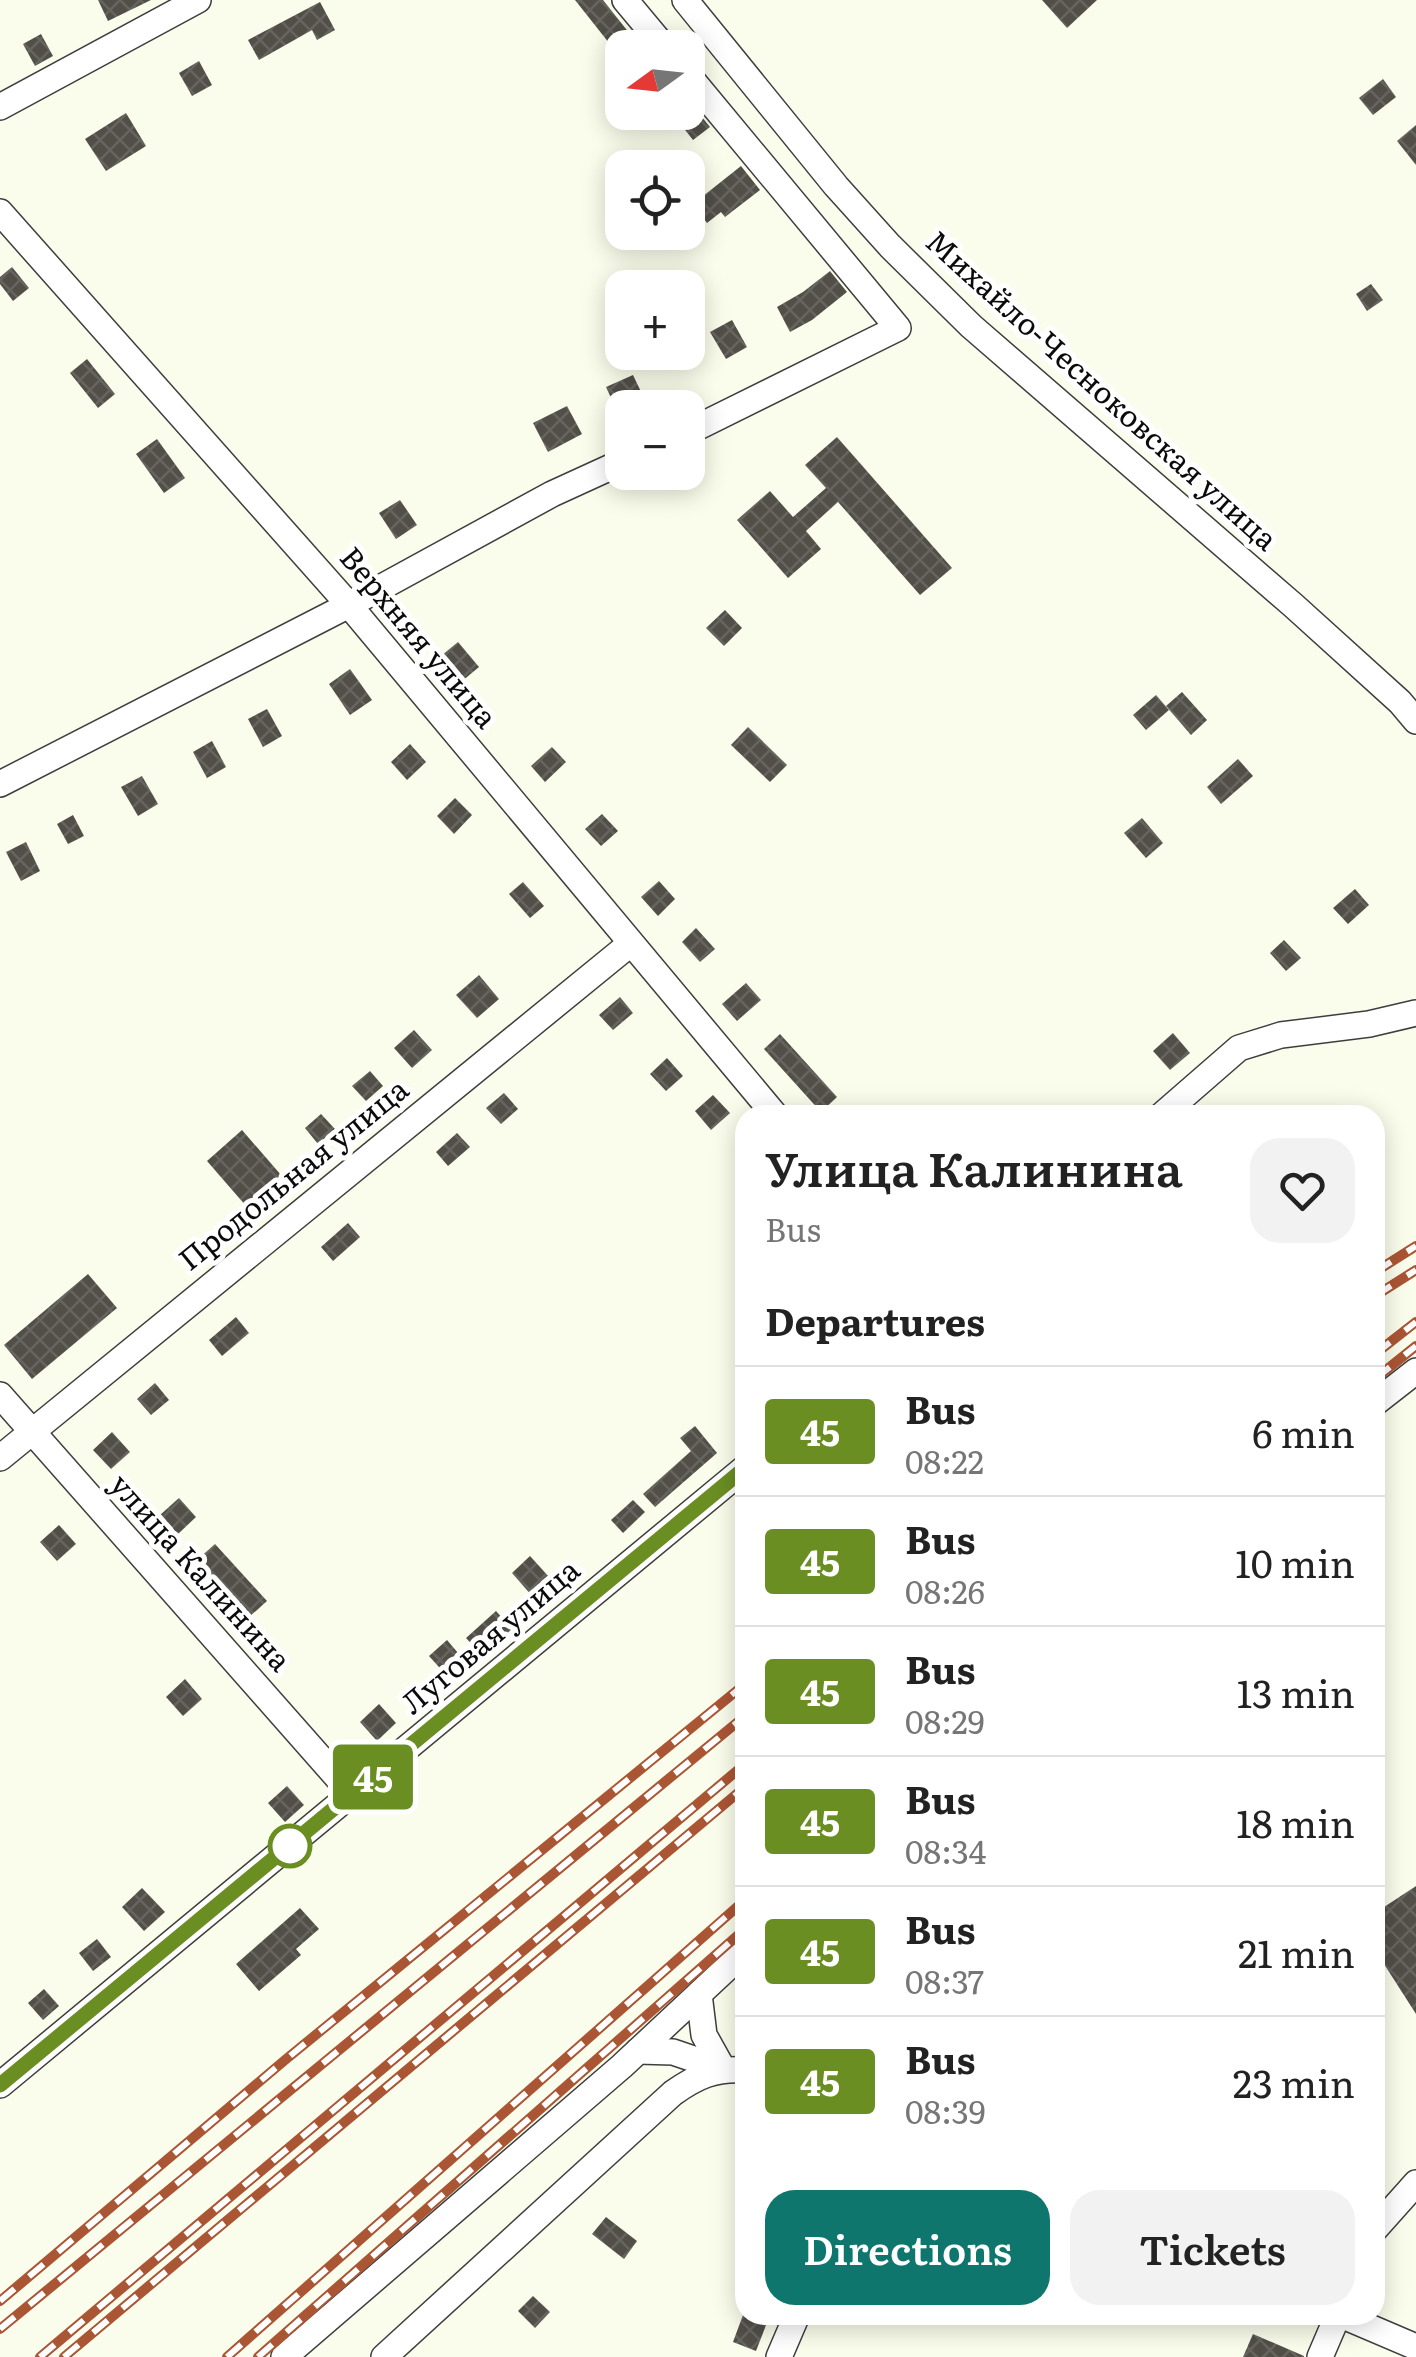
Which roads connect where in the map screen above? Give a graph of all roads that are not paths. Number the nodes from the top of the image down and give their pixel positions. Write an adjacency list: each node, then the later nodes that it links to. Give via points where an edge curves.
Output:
1 (198, 0): 6 (street)
2 (625, 0): 4 (street)
3 (684, 0): 11 (street, Михайло-Чесноковская улица, via 836,186 970,326 1294,606)
4 (650, 30)
5 (705, 95): 8 (street, via 898,328)
6 (0, 107)
7 (0, 212): 10 (street, Верхняя улица)
8 (705, 424)
9 (605, 470): 10 (street)
10 (349, 605): 12 (street); 13 (street, Верхняя улица)
11 (1416, 721)
12 (0, 784)
13 (630, 944): 15 (street, Верхняя улица); 20 (street, Продольная улица)
14 (1416, 1013): 16 (street, via 1240,1048)
15 (767, 1105)
16 (1174, 1105)
17 (1416, 1371): 19 (street)
18 (0, 1394): 20 (street, улица Калинина)
19 (1385, 1395)
20 (31, 1432): 21 (street, Продольная улица); 23 (street, улица Калинина)
21 (0, 1458)
22 (735, 1476): 23 (street, Луговая улица)
23 (352, 1794): 28 (street, Луговая улица)
24 (735, 1960): 25 (street)
25 (699, 1994): 26 (street); 27 (street, via 704,2035)
26 (638, 2051): 27 (street, via 673,2052); 35 (street)
27 (734, 2069): 36 (street, via 696,2076 673,2092)
28 (0, 2086)
29 (1416, 2182): 30 (street)
30 (1385, 2218)
31 (792, 2325): 37 (street)
32 (1334, 2325): 38 (street)
33 (1363, 2325): 34 (street)
34 (1416, 2347)
35 (284, 2357)
36 (384, 2357)
37 (779, 2357)
38 (1320, 2357)

